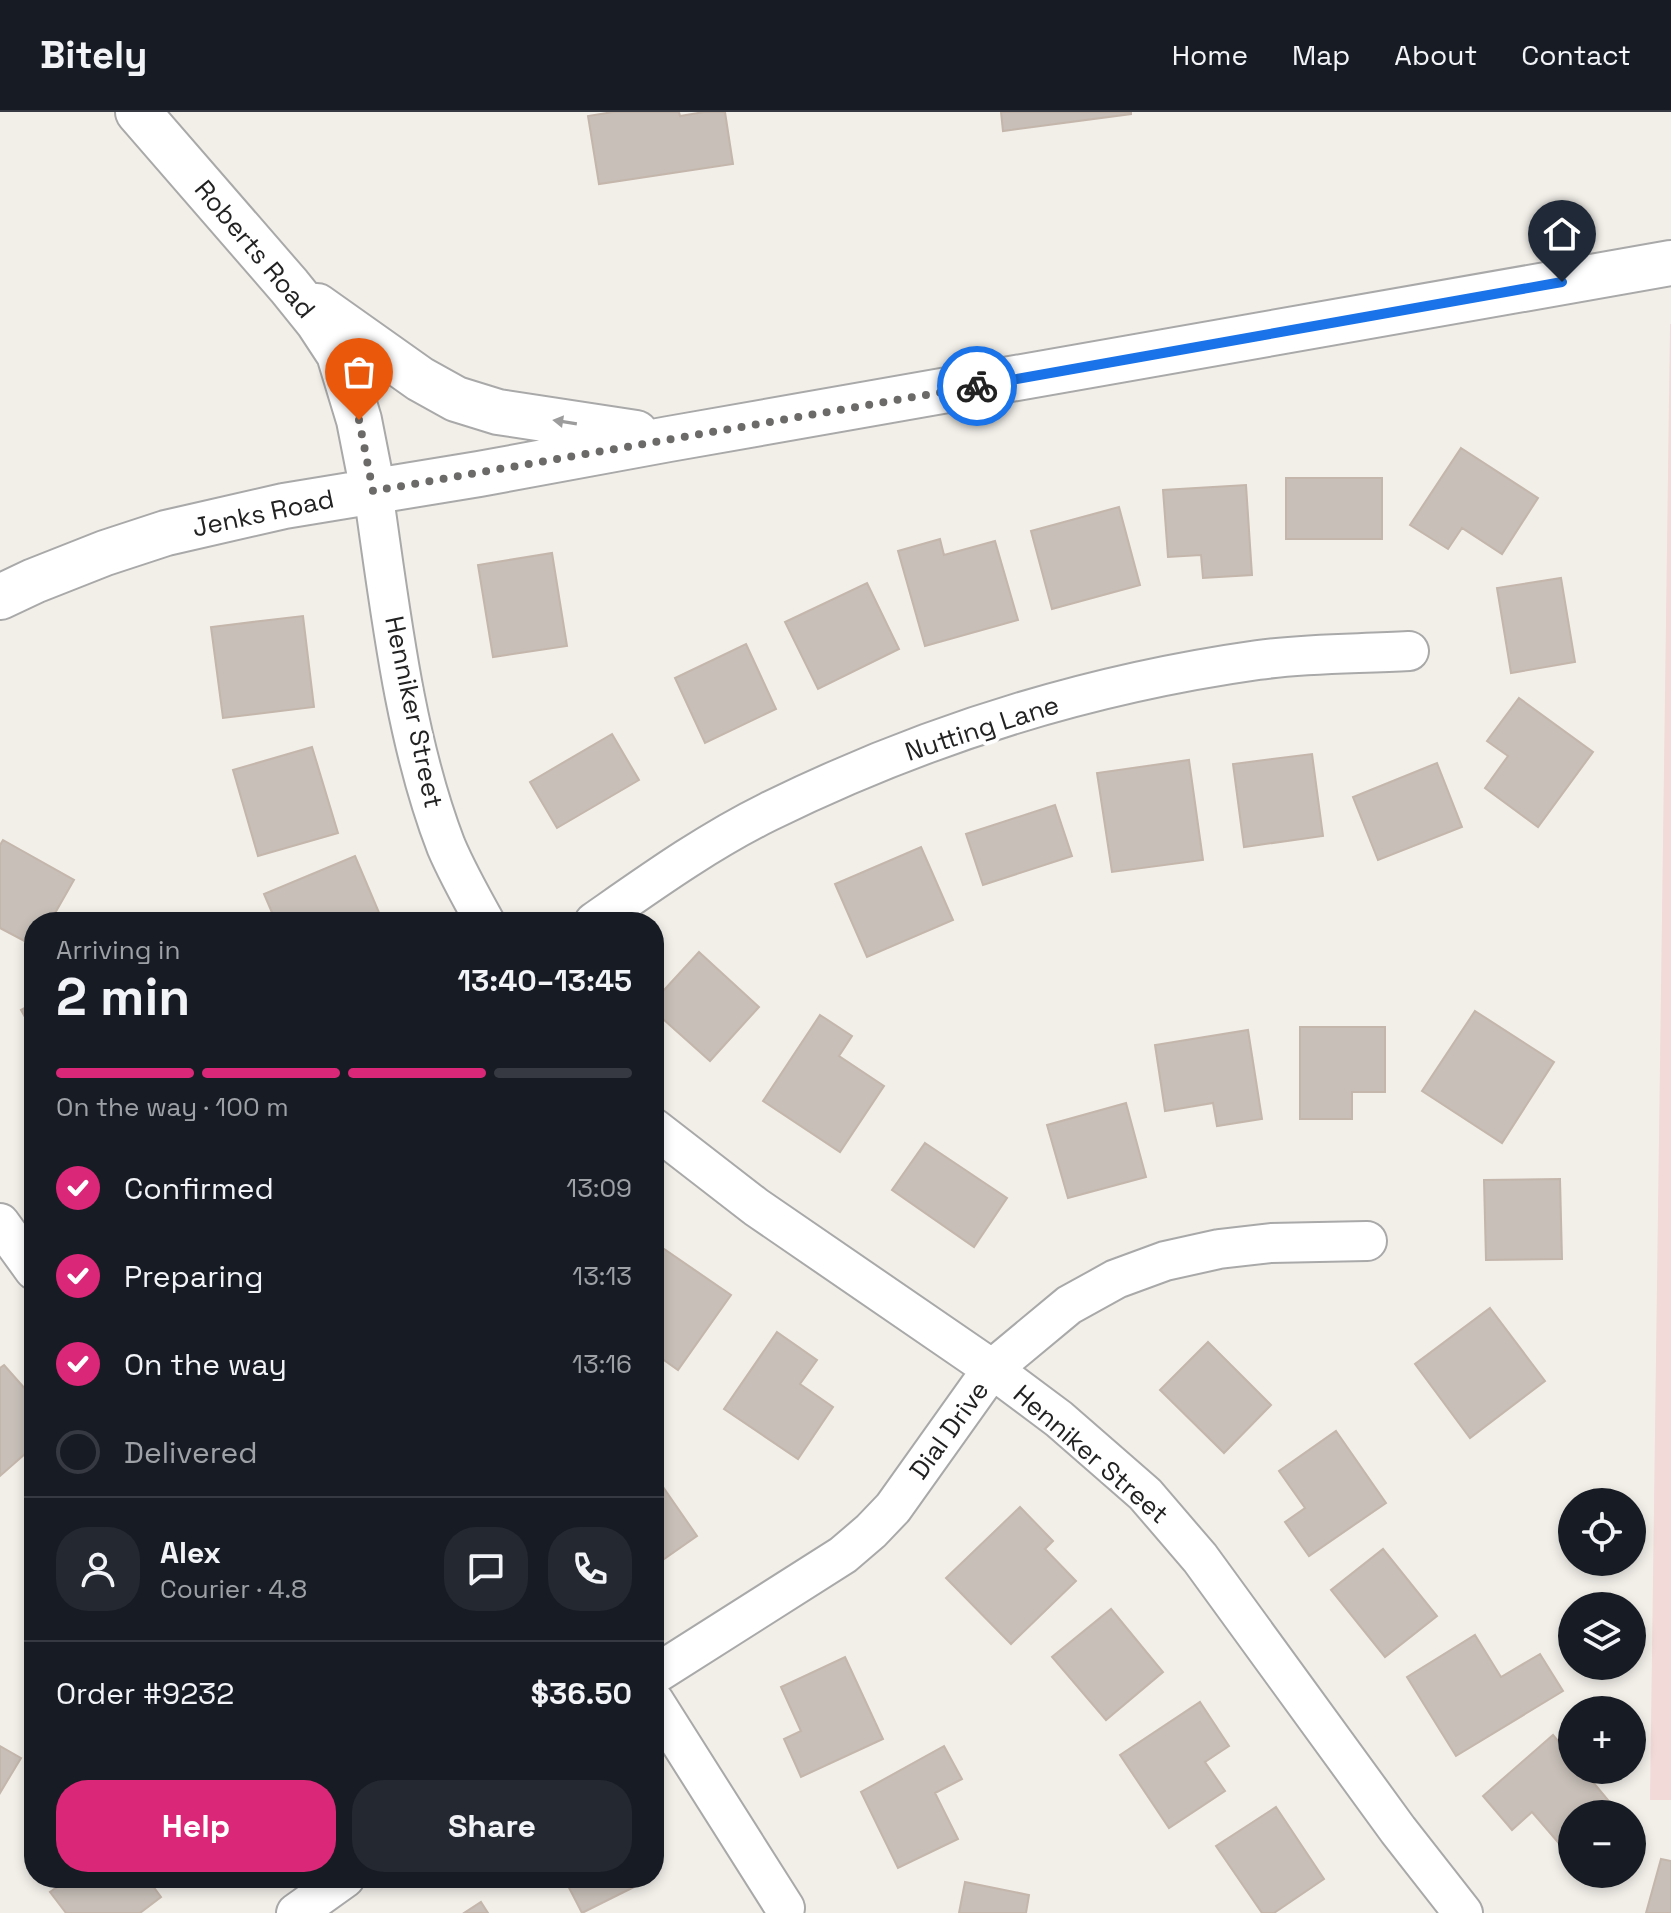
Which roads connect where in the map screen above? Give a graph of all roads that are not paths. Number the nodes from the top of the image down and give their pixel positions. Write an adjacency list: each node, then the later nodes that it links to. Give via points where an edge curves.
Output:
1 (138, 112): 3 (street, Roberts Road)
2 (1671, 263): 4 (street, Jenks Road)
3 (289, 286): 4 (street, one-way to 3, via 498,412 456,399); 5 (street, Roberts Road, via 339,354)
4 (669, 439): 5 (street, Jenks Road)
5 (373, 491): 6 (street, Jenks Road, via 166,533); 8 (street, Henniker Street, via 402,674 429,797)
6 (0, 597)
7 (1409, 651): 9 (street, Nutting Lane, via 1260,660 1158,678 1046,704 953,734 766,813)
8 (479, 912)
9 (608, 912)
10 (664, 1136): 14 (street, Henniker Street, via 756,1207)
11 (0, 1223): 13 (street)
12 (1367, 1241): 14 (street, Dial Drive, via 1271,1243 1165,1261 1116,1279 1069,1305)
13 (24, 1256)
14 (992, 1369): 15 (street, Dial Drive, via 871,1531 843,1555); 20 (street, Henniker Street, via 1069,1428 1171,1523)
15 (664, 1669)
16 (664, 1717): 18 (street)
17 (331, 1888): 19 (street)
18 (785, 1908)
19 (296, 1913)
20 (1463, 1913)

